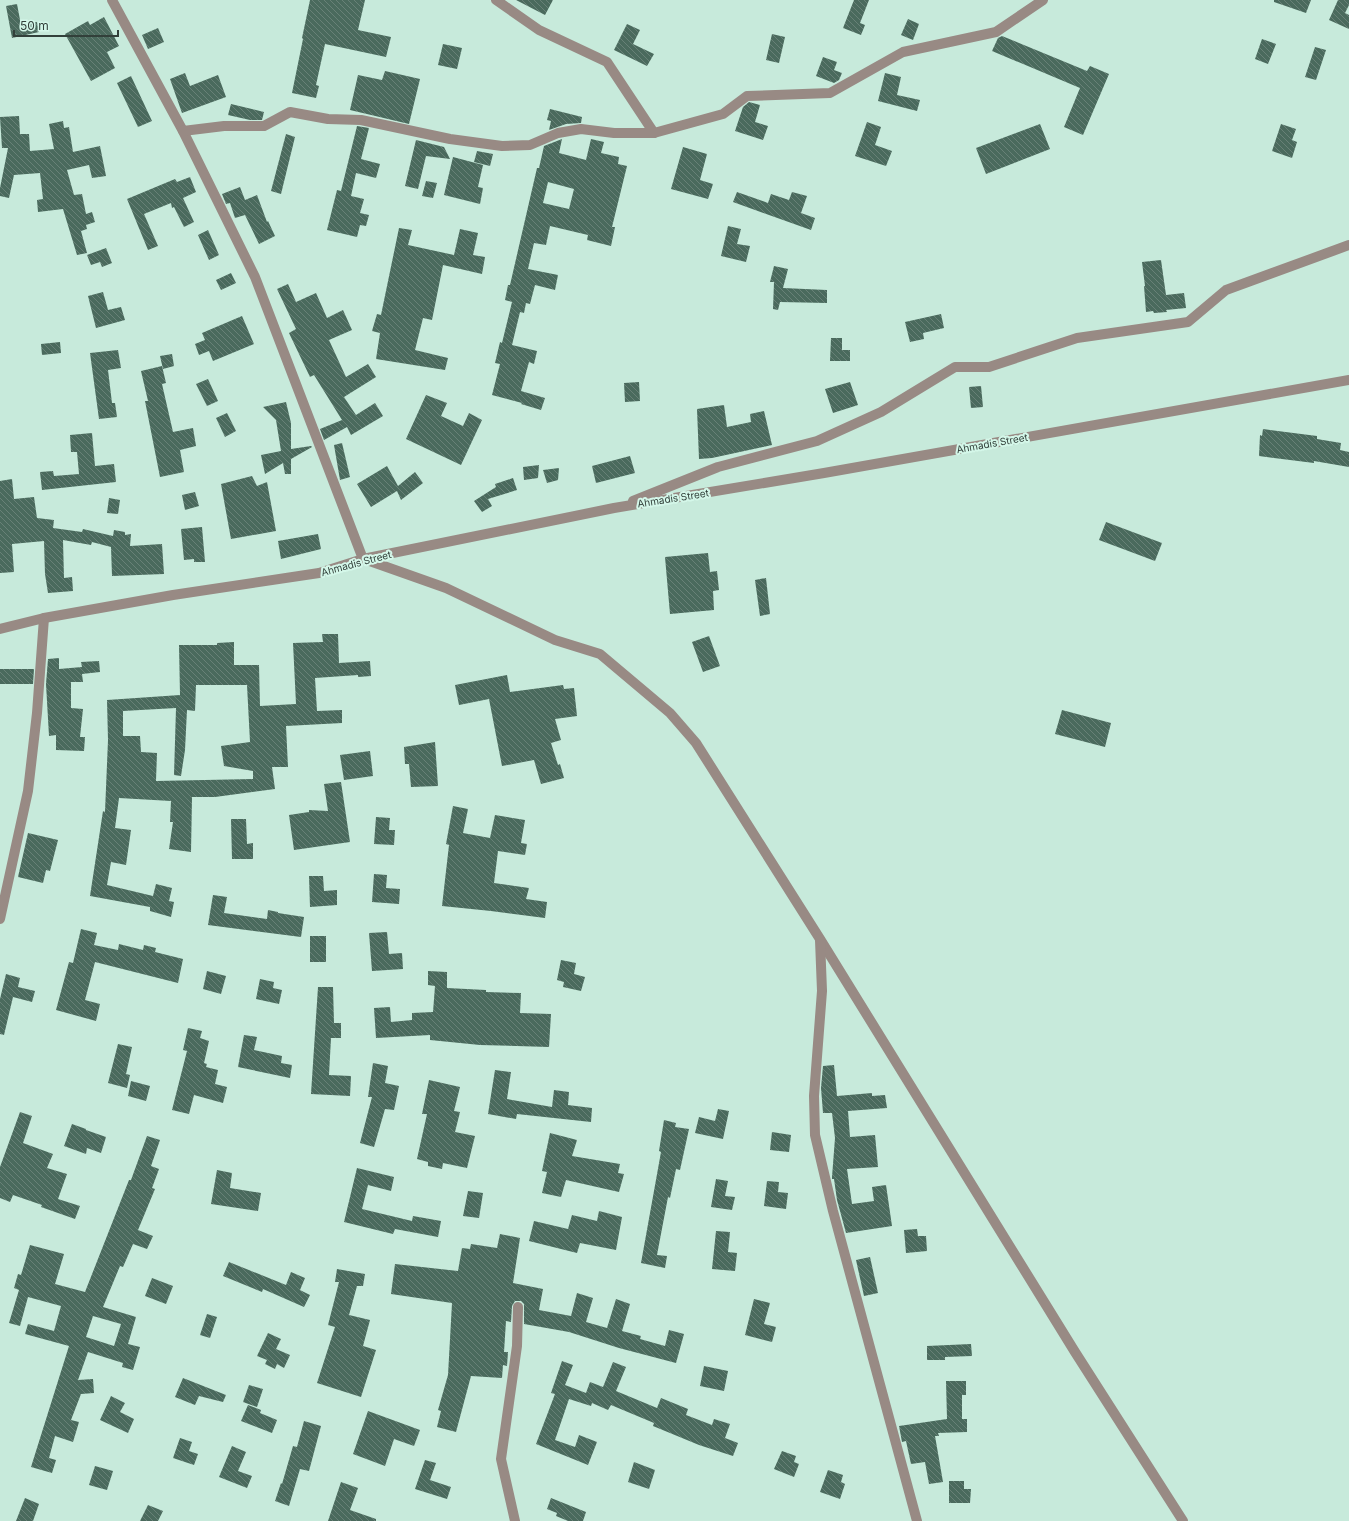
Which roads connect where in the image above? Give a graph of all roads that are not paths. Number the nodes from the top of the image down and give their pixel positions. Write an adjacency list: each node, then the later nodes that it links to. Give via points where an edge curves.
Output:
1 (112, 0): 4 (street)
2 (496, 0): 5 (street, via 539,30 607,62)
3 (1043, 0): 5 (street, via 996,32 903,52 830,93 747,96 723,114)
4 (183, 131): 5 (street, via 224,126 264,126 290,112 328,119 360,120 450,139 502,146 530,145 558,133 581,129 614,133); 9 (street, via 255,277)
5 (654, 133)
6 (1349, 245): 8 (street, via 1226,290 1188,322 1077,338 988,367 955,367 881,412 817,441 718,467)
7 (1349, 380): 8 (street, Ahmadis Street)
8 (614, 508): 9 (street, Ahmadis Street)
9 (363, 559): 10 (street, Ahmadis Street, via 319,573); 13 (street, via 446,588 555,640 600,654 670,713 696,743)
10 (44, 618): 11 (street, Ahmadis Street); 12 (street, via 28,791)
11 (0, 629)
12 (0, 919)
13 (820, 939): 16 (street, via 822,992 814,1096 816,1135 835,1219); 17 (street, via 1071,1346)
14 (518, 1307): 15 (street, via 517,1346 501,1459)
15 (515, 1521)
16 (917, 1521)
17 (1183, 1521)

